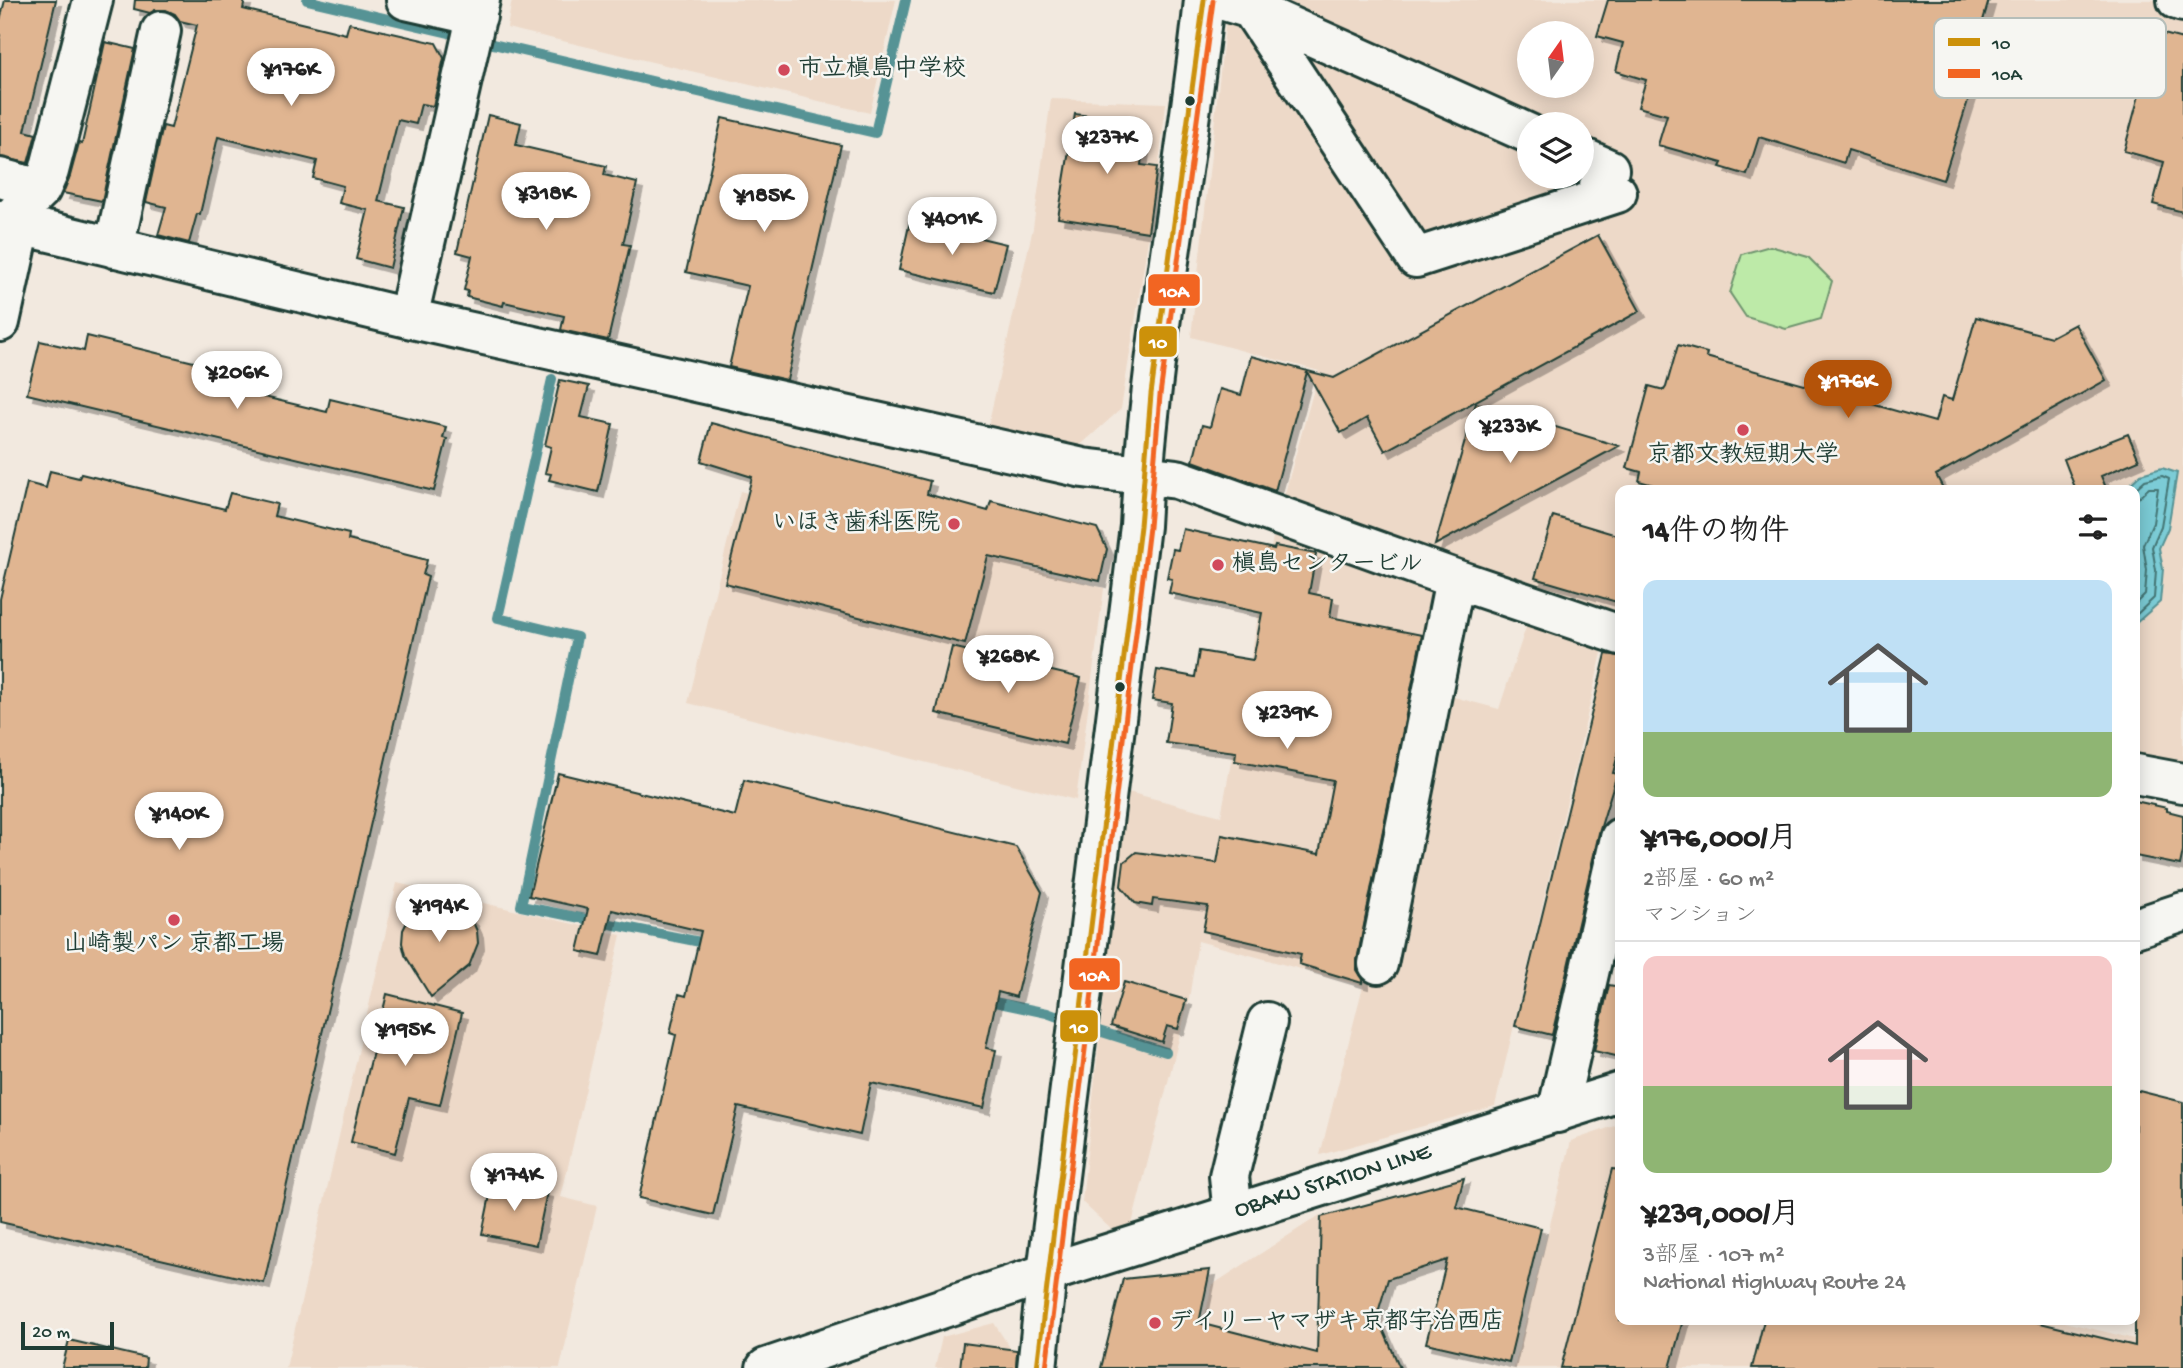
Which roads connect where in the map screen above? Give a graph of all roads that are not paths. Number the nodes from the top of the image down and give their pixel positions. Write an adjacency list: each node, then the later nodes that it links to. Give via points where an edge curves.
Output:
1 (93, 0): 13 (main road)
2 (406, 0): 7 (main road)
3 (1204, 0): 18 (main road)
4 (2177, 0): 5 (main road)
5 (2183, 2)
6 (1236, 5): 8 (main road); 11 (main road, via 1416,258 1617,193 1599,186 1609,169)
7 (478, 11): 16 (main road)
8 (1293, 14): 10 (main road)
9 (161, 31): 15 (main road)
10 (1517, 127)
11 (1594, 162)
12 (0, 178): 13 (main road)
13 (41, 189): 14 (main road)
14 (9, 223): 15 (main road); 17 (main road)
15 (114, 248): 16 (main road)
16 (408, 318): 18 (main road, via 1083,468)
17 (0, 322)
18 (1143, 475): 19 (main road, via 1177,480); 31 (main road)
19 (1455, 579): 20 (main road); 26 (main road)
20 (1615, 633)
21 (2140, 775): 22 (main road)
22 (2183, 783)
23 (1615, 859): 29 (main road)
24 (2183, 912): 25 (main road)
25 (2140, 926)
26 (1378, 964)
27 (1267, 1022): 30 (main road, via 1228,1176)
28 (1615, 1094): 29 (main road, OBAKU STATION LINE)
29 (1556, 1112): 30 (main road, OBAKU STATION LINE)
30 (1233, 1214): 31 (main road, OBAKU STATION LINE)
31 (1047, 1273): 32 (main road, OBAKU STATION LINE); 33 (main road)
32 (766, 1368)
33 (1037, 1368)

